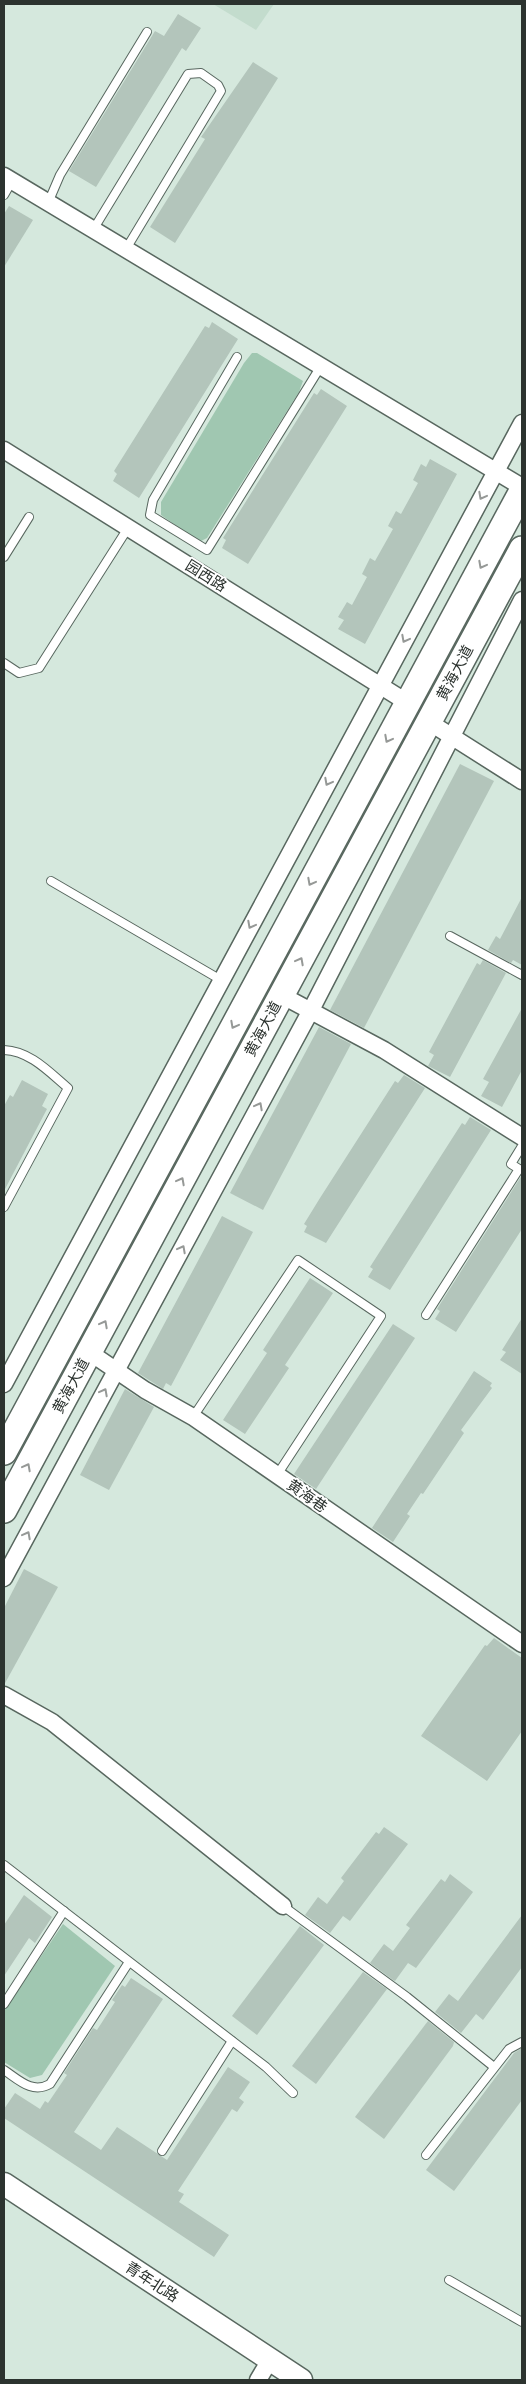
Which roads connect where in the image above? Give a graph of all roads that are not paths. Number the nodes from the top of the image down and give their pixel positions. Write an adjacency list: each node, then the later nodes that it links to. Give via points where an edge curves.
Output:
1 (147, 32): 3 (lane, via 60,175)
2 (7, 184): 3 (street)
3 (48, 203): 4 (street)
4 (93, 230): 5 (street); 5 (lane, via 188,74 201,73 218,85 221,92)
5 (126, 249): 7 (street)
6 (238, 357): 7 (lane, via 150,508 150,515 208,550)
7 (321, 366): 10 (street)
8 (522, 423): 10 (street)
9 (4, 450): 14 (street, 园西路)
10 (496, 471): 11 (street); 19 (street, one-way to 19)
11 (522, 487)
12 (522, 491): 20 (main road, 黄海大道, one-way to 20)
13 (29, 517): 16 (lane)
14 (128, 528): 18 (lane, via 39,668 19,673); 19 (street, 园西路)
15 (522, 549): 21 (main road, 黄海大道)
16 (4, 557)
17 (522, 600): 22 (street)
18 (4, 663)
19 (380, 686): 20 (street, 园西路); 27 (street, one-way to 27)
20 (408, 703): 39 (main road, 黄海大道, one-way to 39)
21 (429, 722): 22 (street); 28 (main road, 黄海大道, one-way to 21)
22 (452, 736): 23 (street); 29 (street)
23 (522, 781)
24 (51, 882): 27 (lane)
25 (450, 936): 26 (lane)
26 (522, 975)
27 (221, 980): 37 (street)
28 (281, 995): 29 (street); 35 (main road, 黄海大道, one-way to 28)
29 (310, 1012): 31 (street, via 384,1050); 36 (street, one-way to 29)
30 (4, 1050): 33 (lane, via 39,1063 68,1088)
31 (522, 1137)
32 (522, 1146): 34 (lane, via 511,1164 519,1169)
33 (4, 1207)
34 (426, 1315)
35 (89, 1352): 36 (street, 黄海巷); 41 (main road, 黄海大道, one-way to 35)
36 (116, 1370): 38 (street, 黄海巷); 42 (street, one-way to 36)
37 (4, 1384)
38 (193, 1417): 40 (street, 黄海巷); 40 (lane, via 298,1260 381,1316)
39 (4, 1452)
40 (277, 1475): 43 (street, 黄海巷)
41 (4, 1510)
42 (4, 1578)
43 (522, 1644)
44 (4, 1695): 46 (street, via 52,1722)
45 (4, 1865): 47 (lane)
46 (283, 1906): 52 (lane, via 407,1997)
47 (64, 1912): 48 (lane); 49 (lane)
48 (129, 1962): 50 (lane); 53 (lane, via 50,2084 32,2089)
49 (4, 2004)
50 (232, 2041): 54 (lane); 55 (lane)
51 (522, 2042): 52 (lane, via 509,2048)
52 (494, 2067): 56 (lane)
53 (4, 2071)
54 (293, 2093)
55 (162, 2151)
56 (426, 2155)
57 (4, 2184): 60 (street, 青年北路)
58 (449, 2280): 59 (lane)
59 (522, 2322)
60 (270, 2360): 61 (street); 62 (street, 青年北路)
61 (258, 2380)
62 (301, 2380)

